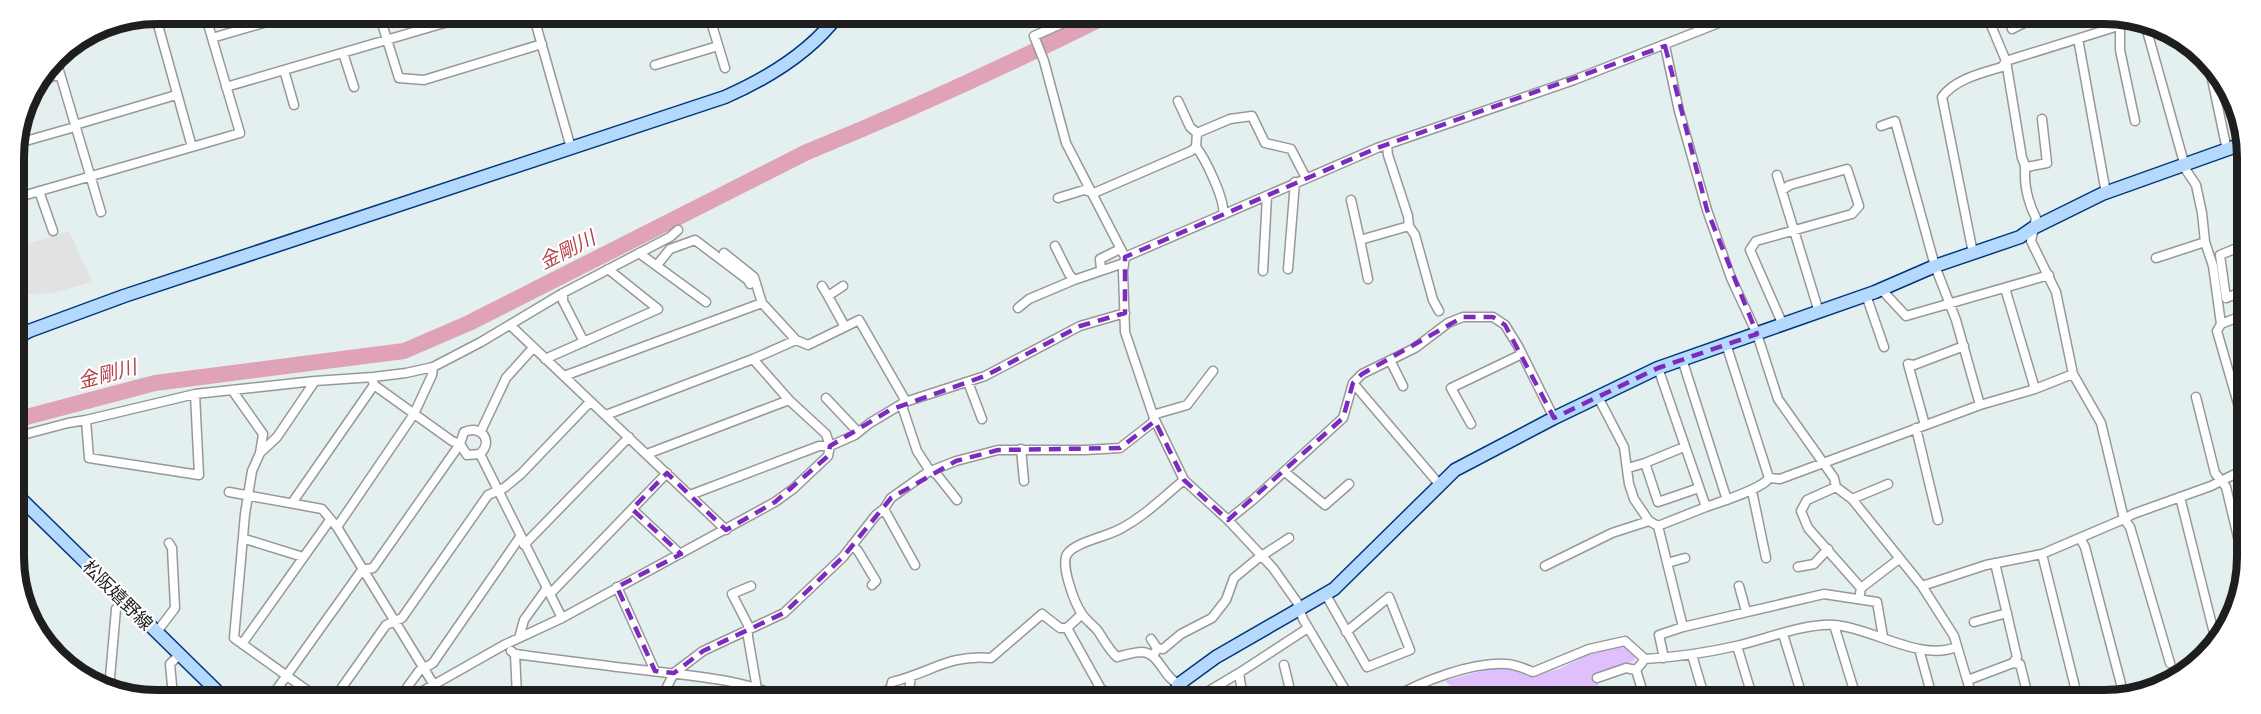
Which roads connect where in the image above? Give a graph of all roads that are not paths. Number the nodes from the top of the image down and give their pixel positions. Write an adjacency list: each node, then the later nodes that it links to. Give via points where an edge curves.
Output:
1 (208, 24): 17 (street)
2 (260, 24): 17 (street)
3 (383, 24): 18 (street)
4 (441, 24): 18 (street)
5 (536, 24): 19 (street)
6 (712, 24): 21 (street)
7 (830, 24): 47 (street, via 796,57 748,87)
8 (1061, 24): 55 (street, via 1034,36 1066,143)
9 (1716, 24): 22 (street)
10 (1991, 24): 24 (street)
11 (2022, 24): 15 (street)
12 (2110, 24): 24 (street)
13 (158, 25): 34 (street)
14 (2122, 25): 38 (street, via 2120,50)
15 (2012, 29)
16 (2147, 32): 49 (street)
17 (212, 38): 32 (street)
18 (387, 40): 19 (street, via 399,78 424,80); 23 (street)
19 (542, 44): 47 (street)
20 (2079, 44): 58 (street)
21 (718, 46): 25 (street); 27 (street)
22 (1665, 46): 43 (street); 110 (street, via 1707,210 1731,278)
23 (343, 53): 28 (street); 33 (street)
24 (2006, 61): 50 (street); 76 (street, via 2002,67 1972,76 1942,97)
25 (655, 65)
26 (58, 68): 29 (street)
27 (724, 68)
28 (284, 70): 32 (street); 36 (street)
29 (60, 74): 30 (street); 39 (street)
30 (51, 77)
31 (2212, 81): 48 (street)
32 (226, 87): 45 (street, via 240,133)
33 (354, 87)
34 (176, 95): 39 (street); 45 (street)
35 (1178, 101): 41 (street)
36 (294, 105)
37 (2042, 119): 50 (street, via 2047,163)
38 (2135, 121)
39 (75, 126): 42 (street); 52 (street)
40 (1881, 126): 80 (street, via 1895,121)
41 (1197, 133): 46 (street); 53 (street, via 1230,119 1252,116 1264,143 1291,149)
42 (25, 141)
43 (1387, 146): 53 (street); 65 (street)
44 (2237, 146): 48 (street)
45 (192, 147): 52 (street)
46 (1196, 147): 55 (street, via 1094,193); 64 (street, via 1213,179)
47 (571, 148): 109 (street, via 124,296)
48 (2227, 150): 49 (street)
49 (2186, 163): 58 (street); 71 (street, via 2196,185)
50 (2026, 167): 66 (street, via 2031,210 2037,219)
51 (1778, 175): 56 (street)
52 (91, 177): 57 (street); 63 (street)
53 (1306, 178): 54 (street)
54 (1295, 182): 60 (street); 82 (street)
55 (1089, 190): 61 (street); 77 (street)
56 (1782, 190): 69 (street); 69 (street, via 1847,169 1859,206 1852,214)
57 (39, 191): 59 (street); 68 (street)
58 (2106, 193): 66 (street)
59 (24, 196)
60 (1267, 196): 64 (street); 84 (street)
61 (1058, 198)
62 (1351, 200): 70 (street)
63 (101, 212)
64 (1223, 215): 77 (street)
65 (1409, 226): 70 (street); 101 (street)
66 (2033, 228): 76 (street, via 2020,237); 85 (street, via 2031,241)
67 (678, 230): 74 (street)
68 (53, 231)
69 (1794, 231): 102 (street); 107 (street, via 1756,241 1750,250)
70 (1360, 240): 86 (street)
71 (2205, 242): 78 (street); 105 (street, via 2213,266)
72 (1055, 246): 87 (street)
73 (2237, 248): 94 (street, via 2220,255 2226,298)
74 (639, 253): 79 (street); 83 (street)
75 (724, 253): 99 (street, via 754,277)
76 (1973, 253): 80 (street)
77 (1123, 256): 81 (street); 81 (street, via 1100,259); 103 (street)
78 (2156, 258)
79 (657, 266): 88 (street, via 670,249 695,240); 97 (street)
80 (1935, 266): 92 (street); 98 (street)
81 (1101, 269): 87 (street)
82 (1288, 269)
83 (608, 270): 93 (street); 112 (street, via 658,309)
84 (1263, 271)
85 (2049, 275): 91 (street); 125 (street)
86 (1368, 279)
87 (1074, 280): 100 (street, via 1029,299)
88 (750, 284)
89 (822, 286): 96 (street)
90 (843, 286): 96 (street)
91 (2004, 288): 98 (street); 132 (street)
92 (1881, 289): 95 (street); 98 (street, via 1906,316)
93 (563, 293): 106 (street); 112 (street, via 563,301)
94 (2237, 294)
95 (1866, 295): 102 (street); 115 (street)
96 (828, 296): 108 (street)
97 (706, 302)
98 (1949, 302): 114 (street)
99 (762, 303): 111 (street); 126 (street)
100 (1018, 308)
101 (1439, 311)
102 (1819, 312): 107 (street)
103 (1125, 313): 129 (street, via 1080,326); 145 (street, via 1125,332)
104 (2237, 318): 105 (street)
105 (2220, 324): 139 (street, via 2217,331)
106 (510, 325): 116 (street); 122 (street)
107 (1783, 325): 110 (street)
108 (845, 327): 111 (street, via 808,345); 141 (street, via 859,320)
109 (24, 334)
110 (1757, 334): 113 (street); 163 (street, via 1778,399)
111 (796, 340): 119 (street)
112 (584, 342): 118 (street)
113 (1726, 344): 120 (street); 169 (street)
114 (1964, 346): 142 (street); 150 (street, via 1908,364)
115 (1884, 347)
116 (533, 348): 118 (street); 151 (street, via 506,378)
117 (1522, 354): 121 (street, via 1505,325 1493,317 1476,316 1448,323 1416,348); 146 (street); 149 (street, via 1451,388)
118 (545, 359): 126 (street)
119 (753, 359): 138 (street); 144 (street)
120 (1682, 359): 123 (street); 186 (street)
121 (1390, 360): 130 (street); 131 (street)
122 (433, 367): 128 (street); 143 (street)
123 (1658, 368): 135 (street); 157 (street)
124 (1214, 371): 145 (street, via 1187,405)
125 (2073, 374): 132 (street); 192 (street, via 2101,423)
126 (564, 376): 140 (street)
127 (315, 381): 128 (street); 133 (street); 159 (street, via 277,437)
128 (373, 381): 143 (street); 187 (street)
129 (968, 382): 141 (street); 147 (street)
130 (1353, 383): 167 (street, via 1343,418); 174 (street)
131 (1403, 387)
132 (2035, 389): 142 (street)
133 (232, 390): 134 (street); 159 (street, via 263,434)
134 (195, 394): 148 (street); 148 (street, via 199,475 89,458)
135 (1598, 397): 146 (street); 164 (street, via 1624,447)
136 (2196, 397): 171 (street, via 2215,473)
137 (826, 398): 152 (street)
138 (789, 400): 156 (street, via 826,434); 161 (street)
139 (2237, 400)
140 (590, 402): 144 (street); 178 (street, via 521,474)
141 (905, 402): 152 (street); 165 (street, via 903,409 917,451)
142 (1980, 405): 150 (street)
143 (414, 414): 155 (street); 198 (street)
144 (606, 415): 154 (street)
145 (1154, 418): 158 (street, via 1120,448); 170 (street)
146 (1554, 418): 174 (street, via 1455,470)
147 (982, 419)
148 (86, 420): 153 (street)
149 (1471, 424)
150 (1921, 427): 163 (street); 195 (street)
151 (481, 431): 155 (street, via 464,432); 160 (street, via 487,443)
152 (858, 432): 156 (street)
153 (24, 435)
154 (629, 437): 161 (street); 204 (street)
155 (460, 444): 160 (street, via 467,454); 220 (street, via 373,568)
156 (830, 446): 182 (street, via 819,446); 199 (street, via 828,456 793,489)
157 (1684, 447): 162 (street); 177 (street)
158 (1021, 449): 165 (street, via 998,450); 172 (street)
159 (260, 453): 181 (street, via 252,471)
160 (480, 454): 178 (street)
161 (647, 454): 166 (street)
162 (1645, 463): 164 (street); 177 (street, via 1658,502)
163 (1822, 463): 169 (street); 176 (street)
164 (1628, 468): 196 (street, via 1634,498)
165 (932, 471): 185 (street); 190 (street, via 891,498)
166 (667, 472): 182 (street); 189 (street)
167 (1285, 472): 173 (street, via 1325,505); 194 (street)
168 (2237, 473): 171 (street)
169 (1769, 478): 179 (street)
170 (1184, 480): 194 (street); 234 (street, via 1143,515 1104,537 1076,546 1066,555 1065,569)
171 (2222, 481): 183 (street); 200 (street)
172 (1024, 482)
173 (1349, 484)
174 (1440, 484): 228 (street)
175 (1888, 484): 184 (street)
176 (1836, 487): 184 (street); 207 (street, via 1807,500 1801,511 1808,528)
177 (1699, 489): 188 (street)
178 (496, 490): 204 (street); 236 (street, via 488,495 402,618)
179 (1752, 491): 186 (street); 213 (street)
180 (229, 492): 181 (street)
181 (249, 495): 187 (street); 203 (street)
182 (690, 495): 199 (street)
183 (2180, 497): 192 (street); 244 (street)
184 (1852, 499): 214 (street)
185 (957, 500)
186 (1727, 500): 188 (street)
187 (292, 503): 193 (street, via 321,509)
188 (1706, 507): 197 (street)
189 (632, 509): 208 (street); 227 (street)
190 (884, 509): 206 (street); 217 (street)
191 (24, 510): 245 (street, 松阪嬉野線)
192 (2124, 519): 202 (street); 262 (street, via 2130,527)
193 (330, 520): 198 (street); 210 (street)
194 (1228, 520): 211 (street)
195 (1938, 520)
196 (1649, 521): 197 (street); 218 (street, via 1612,533)
197 (1658, 526): 215 (street)
198 (337, 527): 220 (street)
199 (726, 530): 208 (street)
200 (2237, 533)
201 (1289, 538): 211 (street)
202 (2080, 538): 209 (street); 275 (street)
203 (244, 539): 210 (street); 250 (street, via 234,638)
204 (522, 541): 227 (street); 264 (street)
205 (169, 543): 245 (street, via 175,608)
206 (852, 545): 221 (street, via 876,581); 242 (street, via 784,613)
207 (1828, 549): 219 (street, via 1814,564); 226 (street)
208 (680, 554): 225 (street)
209 (2042, 554): 216 (street); 304 (street)
210 (303, 557): 250 (street)
211 (1262, 557): 231 (street, via 1273,567); 255 (street, via 1234,578 1226,600 1212,618)
212 (1684, 558): 215 (street)
213 (1766, 558)
214 (1899, 559): 224 (street); 226 (street)
215 (1667, 563): 239 (street)
216 (1995, 563): 224 (street); 233 (street)
217 (915, 565)
218 (1545, 566)
219 (1798, 567)
220 (362, 570): 236 (street); 269 (street)
221 (872, 585)
222 (751, 586): 242 (street, via 732,594)
223 (1739, 586): 232 (street)
224 (1922, 586): 253 (street, via 1954,636)
225 (617, 587): 235 (street); 266 (street)
226 (1861, 588): 229 (street)
227 (548, 591): 235 (street); 248 (street, via 524,620)
228 (1326, 595): 231 (street); 243 (street)
229 (1859, 598): 232 (street, via 1824,594); 247 (street, via 1877,602)
230 (116, 609): 273 (street)
231 (1300, 610): 241 (street); 274 (street, via 1216,657)
232 (1746, 611): 239 (street)
233 (2007, 613): 237 (street); 261 (street, via 2017,657)
234 (1082, 614): 240 (street); 255 (street, via 1117,657)
235 (562, 618): 248 (street)
236 (394, 620): 264 (street); 281 (street, via 386,625)
237 (1974, 621)
238 (1834, 625): 246 (street); 247 (street); 300 (street)
239 (1683, 627): 259 (street, via 1659,635)
240 (1067, 628): 270 (street, via 1060,628 1042,614 991,658 958,659); 289 (street)
241 (1308, 628): 268 (street); 294 (street)
242 (748, 630): 267 (street, via 703,651); 286 (street)
243 (1346, 632): 243 (street, via 1367,667 1410,650 1389,597)
244 (2214, 632)
245 (156, 633): 257 (street, 松阪嬉野線)
246 (1783, 634): 252 (street); 299 (street)
247 (1883, 637): 254 (street)
248 (519, 638): 251 (street)
249 (1151, 639): 255 (street)
250 (242, 644): 269 (street)
251 (504, 645): 256 (street); 276 (street)
252 (1737, 646): 258 (street); 298 (street)
253 (1956, 647): 254 (street); 272 (street)
254 (1919, 649): 301 (street)
255 (1155, 652): 274 (street, via 1172,682)
256 (515, 654): 266 (street); 284 (street)
257 (179, 655): 277 (street, via 170,663); 278 (street, 松阪嬉野線)
258 (1692, 655): 259 (street); 297 (street)
259 (1664, 658): 260 (street)
260 (1645, 659): 265 (street); 295 (street, via 1625,641 1588,649 1533,672 1508,664 1488,664 1441,677)
261 (2013, 663): 272 (street); 303 (street, via 2020,664)
262 (2170, 663)
263 (1284, 665): 293 (street)
264 (426, 669): 276 (street); 282 (street, via 419,671)
265 (1636, 670): 271 (street, via 1626,668); 296 (street)
266 (655, 671): 267 (street)
267 (674, 673): 285 (street); 286 (street)
268 (1239, 673): 291 (street); 292 (street)
269 (286, 676): 279 (street); 280 (street)
270 (911, 677): 287 (street, via 892,682); 288 (street)
271 (1597, 678)
272 (1968, 680): 302 (street)
273 (110, 681)
274 (1179, 684): 290 (street)
275 (2121, 684)
276 (434, 685): 283 (street)
277 (172, 690)
278 (216, 690)
279 (276, 690)
280 (306, 690)
281 (340, 690)
282 (405, 690)
283 (426, 690)
284 (517, 690)
285 (666, 690)
286 (757, 690)
287 (888, 690)
288 (909, 690)
289 (1103, 690)
290 (1176, 690)
291 (1210, 690)
292 (1242, 690)
293 (1290, 690)
294 (1345, 690)
295 (1413, 690)
296 (1642, 690)
297 (1702, 690)
298 (1750, 690)
299 (1800, 690)
300 (1854, 690)
301 (1930, 690)
302 (1970, 690)
303 (2026, 690)
304 (2076, 690)

